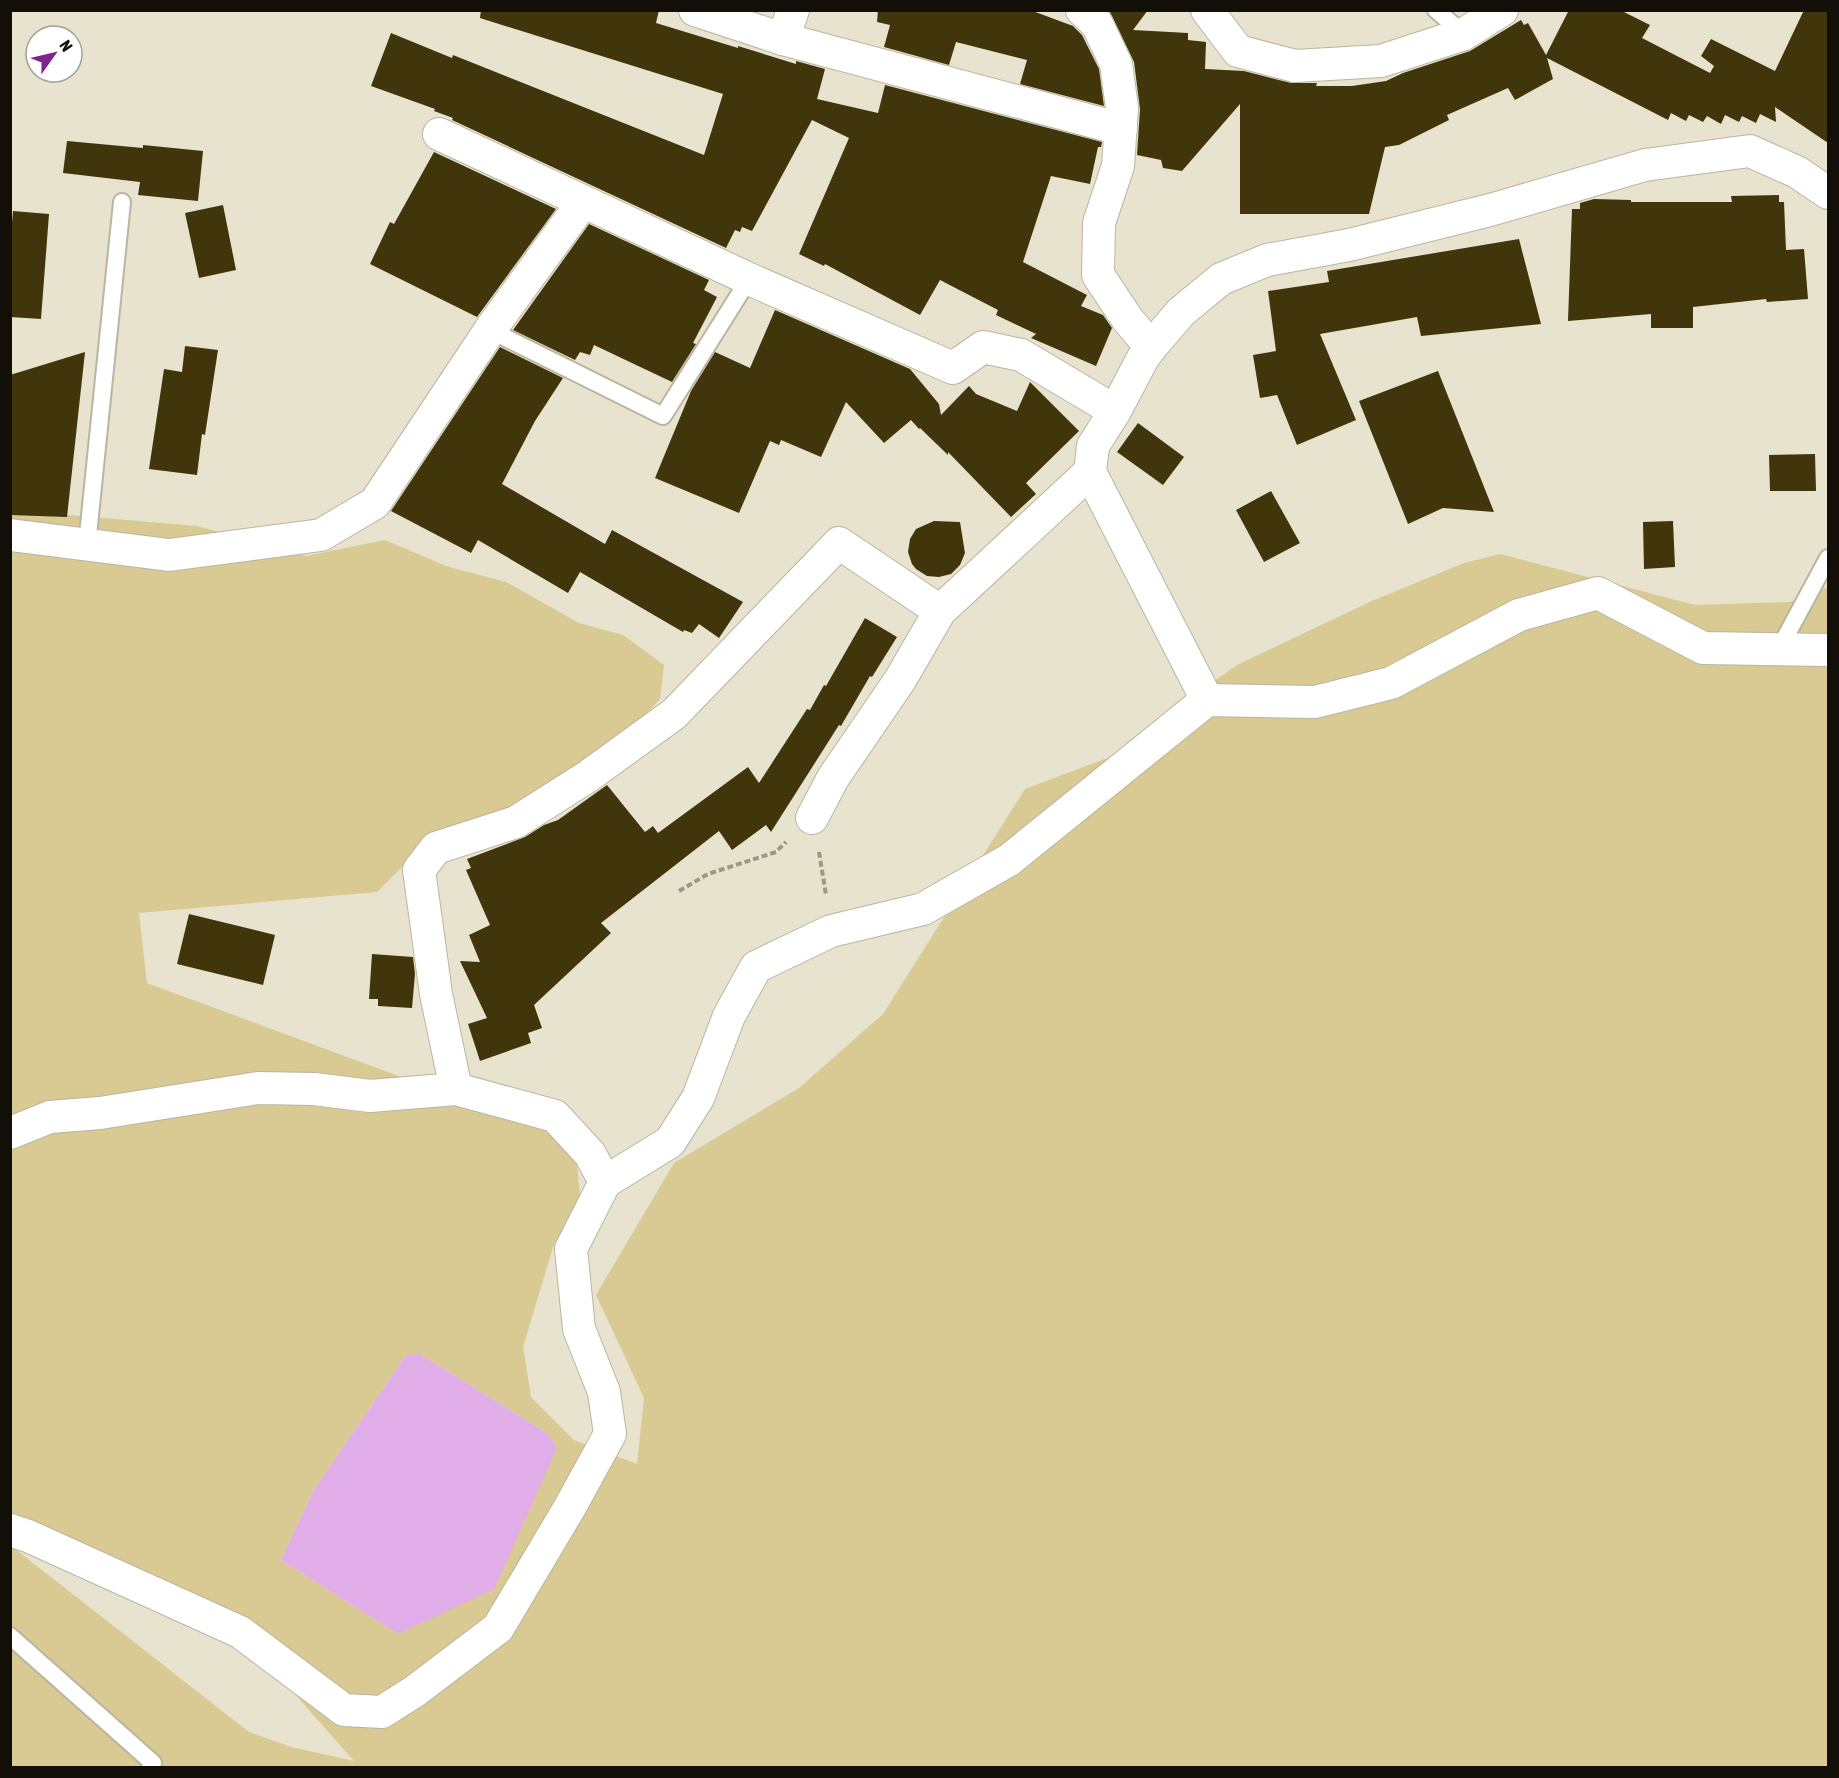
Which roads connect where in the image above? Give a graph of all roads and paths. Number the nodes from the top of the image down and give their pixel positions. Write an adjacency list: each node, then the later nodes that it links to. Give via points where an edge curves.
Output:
1 (695, 10): 6 (street)
2 (1082, 10): 8 (street, via 1097,24 1116,64)
3 (1207, 10): 7 (street, via 1238,51 1295,66 1381,61)
4 (1436, 10): 7 (lane)
5 (1502, 10): 7 (street)
6 (788, 25): 8 (street)
7 (1464, 34)
8 (1121, 129): 15 (street, via 1118,166 1099,223 1098,275)
9 (439, 135): 12 (street)
10 (1828, 194): 15 (street, via 1797,172 1750,151 1645,165 1490,210 1267,260 1221,279 1181,312)
11 (122, 202): 19 (lane)
12 (583, 202): 13 (street); 14 (street)
13 (749, 279): 14 (lane, via 663,416); 16 (street, via 952,368 983,347 1021,355)
14 (490, 330): 19 (street, via 375,502 321,535 169,555)
15 (1151, 347): 16 (street)
16 (1114, 411): 17 (street, via 1093,446)
17 (1090, 472): 21 (street); 24 (street)
18 (10, 535): 19 (street)
19 (87, 545)
20 (1828, 558): 22 (lane)
21 (940, 611): 25 (street, via 900,680 833,778); 28 (street, via 839,543 674,714 516,822 436,848 419,870 436,994)
22 (1779, 649): 23 (street); 24 (street, via 1703,648 1598,593 1518,615 1391,683 1315,702)
23 (1828, 650)
24 (1207, 700): 27 (street, via 1009,860 923,909)
25 (812, 818): 26 (path, via 776,852 708,874); 27 (path)
26 (679, 891)
27 (831, 931): 30 (street, via 756,967 729,1016 698,1098 670,1142)
28 (456, 1089): 29 (street, via 370,1096 258,1088 50,1118); 30 (street, via 555,1116 590,1154)
29 (10, 1132)
30 (605, 1182): 31 (street, via 571,1249 579,1329 604,1392 610,1434 498,1628 382,1712 344,1710 240,1632)
31 (10, 1530)
32 (10, 1636): 33 (lane, via 153,1763)
33 (150, 1767)

